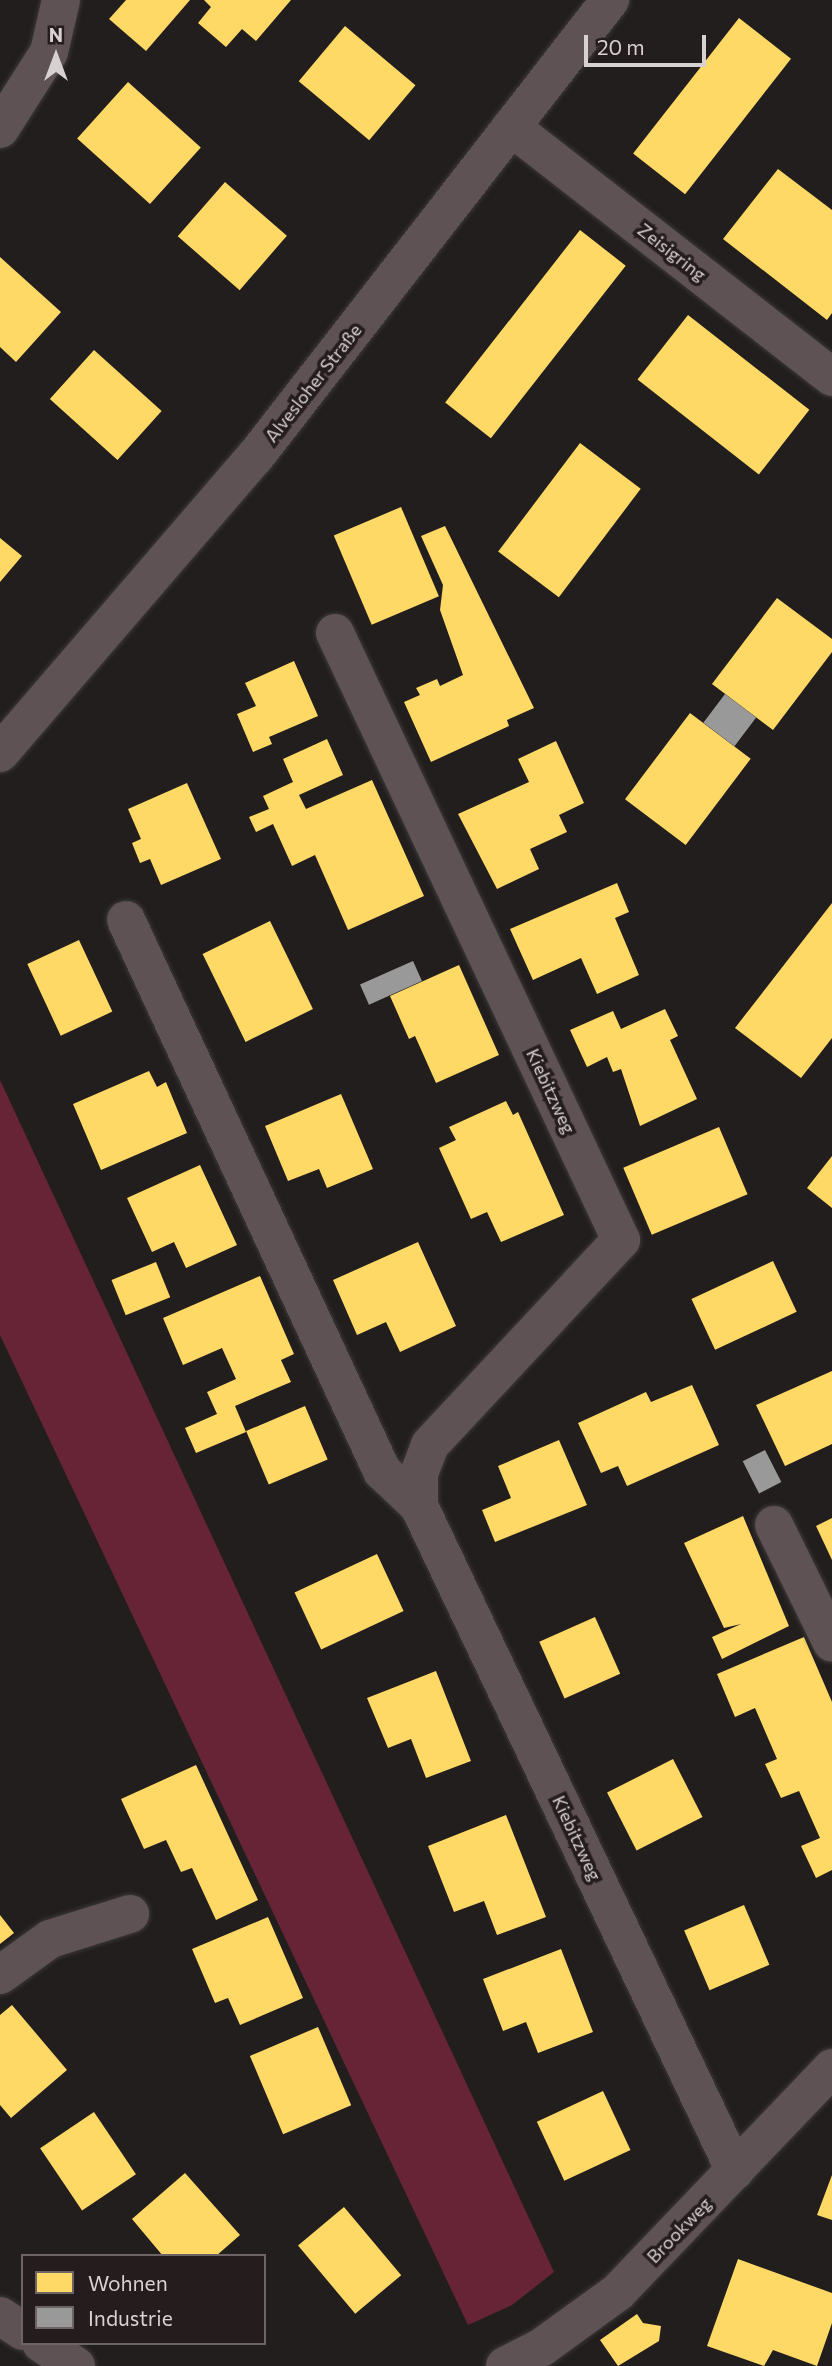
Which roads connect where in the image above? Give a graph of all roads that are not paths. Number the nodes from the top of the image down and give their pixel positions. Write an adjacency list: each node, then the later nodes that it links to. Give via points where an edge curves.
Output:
1 (61, 0): 4 (street, via 49,52)
2 (610, 0): 3 (street, Alvesloher Straße)
3 (512, 127): 5 (street, Zeisigring); 7 (street, Alvesloher Straße, via 255,457)
4 (0, 129)
5 (832, 377)
6 (335, 633): 9 (street, Kiebitzweg, via 621,1240 430,1445 419,1474)
7 (0, 753)
8 (126, 920): 9 (street, Kiebitzweg, via 382,1471)
9 (419, 1506): 15 (street, Kiebitzweg)
10 (774, 1525): 11 (street)
11 (832, 1643)
12 (130, 1914): 13 (street, via 50,1939)
13 (0, 1975)
14 (832, 2068): 15 (street, Brookweg)
15 (735, 2171): 20 (street, Brookweg, via 618,2292 542,2347)
16 (0, 2316): 17 (street)
17 (21, 2330)
18 (44, 2345): 19 (street)
19 (76, 2366)
20 (505, 2366)

